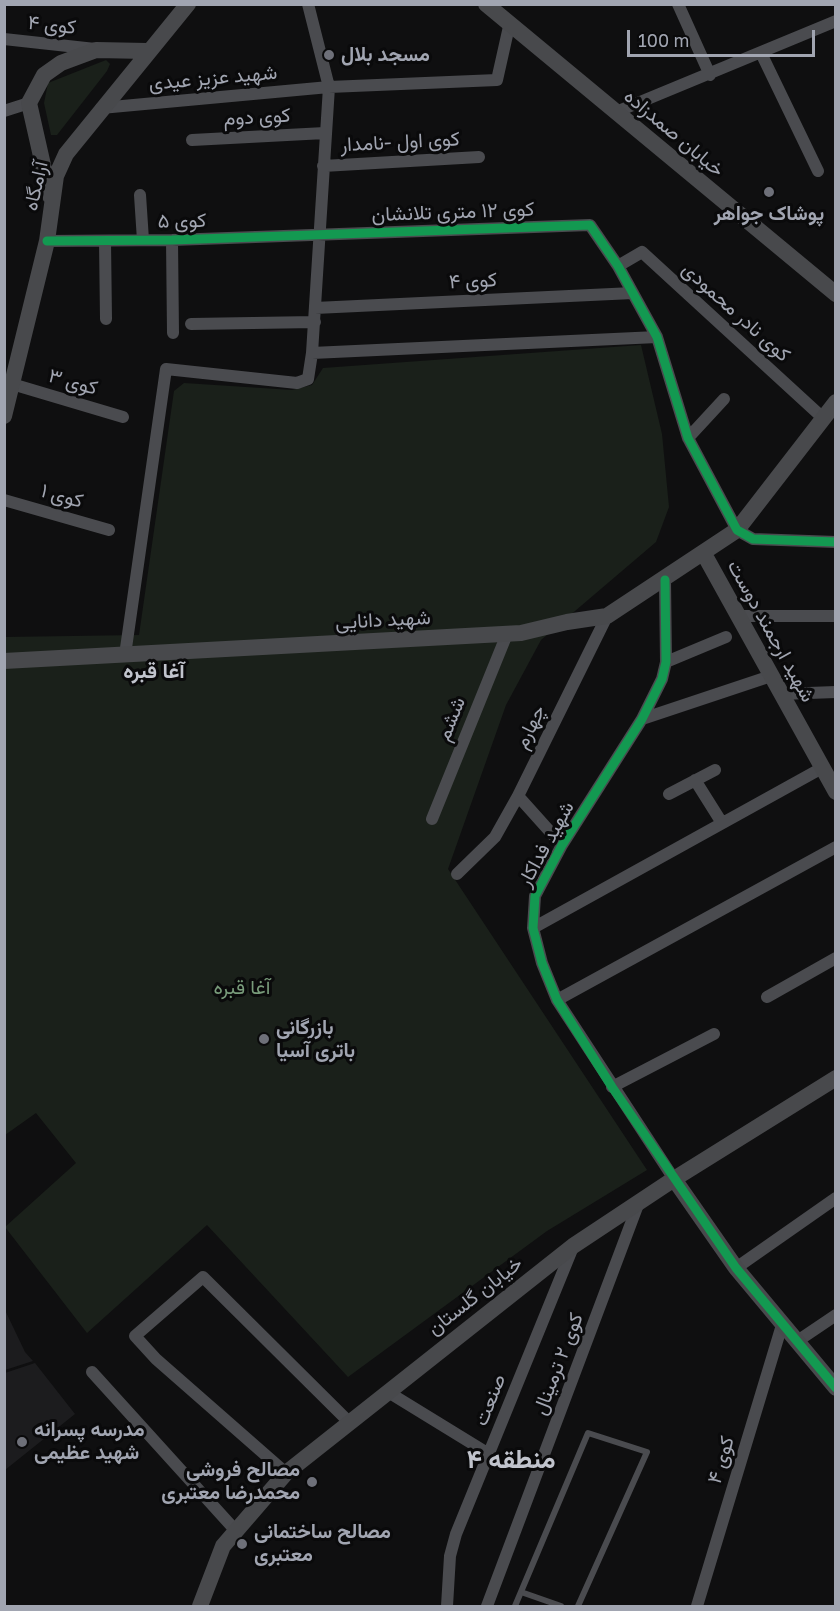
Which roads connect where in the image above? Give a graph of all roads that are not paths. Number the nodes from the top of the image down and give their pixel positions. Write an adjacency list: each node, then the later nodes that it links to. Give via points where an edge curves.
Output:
1 (308, 4): 12 (street)
2 (486, 4): 6 (main road, خیابان صمدزاده)
3 (678, 4): 11 (street)
4 (181, 6): 9 (main road, آرامگاه)
5 (836, 21): 10 (street)
6 (510, 22): 12 (street, via 497,80); 16 (main road, خیابان صمدزاده)
7 (4, 39): 8 (street, کوی ۴)
8 (96, 50): 9 (main road); 13 (main road, via 61,63 44,75)
9 (147, 51): 14 (main road, آرامگاه)
10 (761, 53): 11 (street); 21 (street)
11 (710, 75): 16 (street)
12 (329, 87): 14 (street, شهید عزیز عیدی); 17 (street)
13 (29, 103): 15 (street); 23 (main road)
14 (101, 108): 23 (main road, آرامگاه, via 66,154)
15 (4, 111)
16 (616, 112): 31 (main road, خیابان صمدزاده)
17 (325, 133): 18 (street, کوی دوم); 20 (street)
18 (192, 140)
19 (479, 157): 20 (street, کوی اول -نامدار)
20 (323, 166): 24 (street)
21 (818, 171)
22 (140, 195): 25 (street)
23 (51, 202): 27 (main road, آرامگاه)
24 (319, 235): 26 (street, کوی ۵); 29 (street, کوی ۱۲ متری تلانشان, via 590,225); 32 (street)
25 (143, 240): 26 (street, کوی ۵); 28 (street, کوی ۵)
26 (172, 240): 36 (street)
27 (47, 241): 28 (street, کوی ۵); 39 (main road, آرامگاه)
28 (105, 241): 33 (street)
29 (618, 266): 30 (street); 44 (street, کوی نادر محمودی, via 642,252)
30 (633, 293): 32 (street, کوی ۴); 37 (street)
31 (836, 294)
32 (315, 308): 34 (street)
33 (106, 320)
34 (315, 322): 35 (street); 38 (street)
35 (191, 324)
36 (173, 333)
37 (657, 337): 38 (street); 45 (street)
38 (312, 353): 57 (street, via 308,379 297,383 166,369)
39 (11, 373): 42 (main road, آرامگاه); 43 (street, کوی ۳)
40 (724, 399): 45 (street)
41 (836, 402): 44 (main road, شهید دانایی)
42 (4, 417)
43 (123, 417)
44 (823, 418): 48 (main road, شهید دانایی)
45 (688, 438): 48 (street)
46 (4, 500): 47 (street, کوی ۱)
47 (109, 530)
48 (737, 530): 49 (street, via 753,539); 50 (main road, شهید دانایی)
49 (833, 539)
50 (704, 554): 51 (main road, شهید دانایی); 53 (main road, شهید ارجمند دوست)
51 (665, 579): 52 (main road, شهید دانایی); 59 (street, شهید فداکار)
52 (606, 616): 55 (main road, شهید دانایی); 69 (street, چهارم)
53 (738, 616): 54 (street); 60 (main road, شهید ارجمند دوست)
54 (836, 616)
55 (507, 634): 57 (main road, شهید دانایی); 70 (street, ششم)
56 (726, 637): 59 (street)
57 (125, 655): 58 (main road, شهید دانایی)
58 (4, 662)
59 (666, 662): 63 (street, شهید فداکار)
60 (771, 676): 62 (main road, شهید ارجمند دوست); 63 (street)
61 (836, 692): 62 (street)
62 (782, 694): 64 (main road, شهید ارجمند دوست)
63 (642, 719): 72 (street, شهید فداکار)
64 (822, 768): 67 (main road, شهید ارجمند دوست); 71 (street)
65 (715, 770): 66 (street)
66 (695, 780): 68 (street); 71 (street)
67 (836, 792)
68 (669, 794)
69 (518, 796): 72 (street); 74 (street, چهارم, via 495,837)
70 (432, 819)
71 (722, 823): 75 (street)
72 (562, 845): 75 (street, شهید فداکار, via 535,896)
73 (836, 847): 78 (street)
74 (457, 874)
75 (533, 928): 78 (street, شهید فداکار)
76 (836, 958): 77 (street)
77 (767, 997)
78 (556, 1000): 81 (street, شهید فداکار)
79 (714, 1034): 81 (street)
80 (836, 1078): 82 (main road, خیابان گلستان)
81 (612, 1087): 82 (street, شهید فداکار)
82 (674, 1179): 84 (main road, خیابان گلستان); 86 (main road)
83 (836, 1198): 86 (street)
84 (639, 1202): 85 (main road, خیابان گلستان); 100 (street, کوی ۲ ترمینال)
85 (573, 1246): 92 (main road, خیابان گلستان); 94 (street, صنعت)
86 (736, 1268): 88 (main road)
87 (836, 1315): 89 (street)
88 (782, 1325): 89 (main road); 104 (street, کوی ۴)
89 (796, 1342): 91 (main road)
90 (92, 1372): 96 (street)
91 (836, 1388)
92 (388, 1392): 93 (main road, خیابان گلستان); 94 (street)
93 (348, 1421): 95 (main road, خیابان گلستان); 95 (street, via 204,1277 135,1336)
94 (489, 1454): 99 (street, صنعت, via 456,1534 450,1556)
95 (286, 1473): 96 (main road, خیابان گلستان)
96 (236, 1531): 98 (main road, خیابان گلستان, via 224,1546)
97 (521, 1592): 102 (lane)
98 (200, 1606)
99 (447, 1606)
100 (487, 1606)
101 (515, 1606): 103 (lane, via 588,1434 647,1452)
102 (561, 1606)
103 (578, 1606)
104 (697, 1606)

